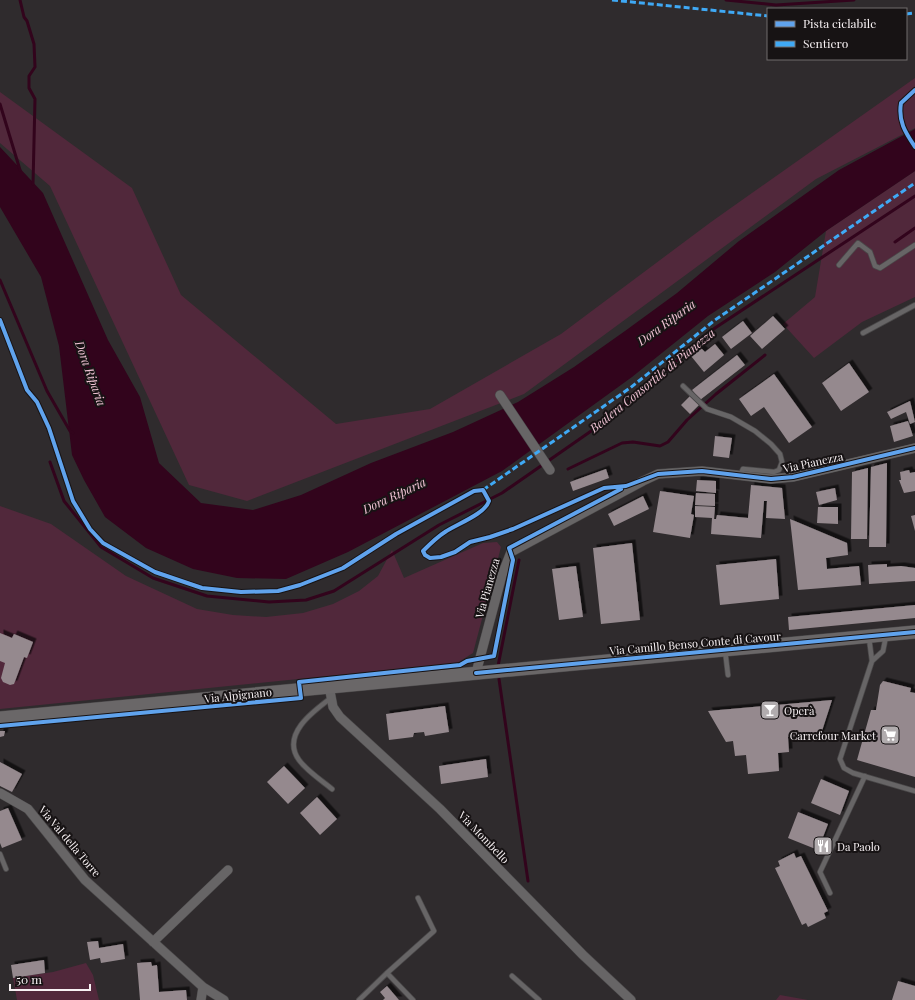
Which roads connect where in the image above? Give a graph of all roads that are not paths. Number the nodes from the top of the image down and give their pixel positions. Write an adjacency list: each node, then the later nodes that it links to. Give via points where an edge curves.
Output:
1 (915, 245): 2 (lane, via 880,268 875,266 870,252 858,244)
2 (839, 265)
3 (915, 305): 4 (lane)
4 (863, 333)
5 (683, 386): 9 (lane, via 707,409 731,417 755,431 780,454 782,462 779,470 774,472 743,469)
6 (500, 395): 8 (street)
7 (915, 448): 9 (street, Via Pianezza, via 793,477 771,479)
8 (550, 470)
9 (740, 476): 15 (street, Via Pianezza, via 702,471 658,474 511,552 502,574)
10 (915, 632): 11 (street, Via Camillo Benso Conte di Cavour)
11 (887, 634): 12 (street, Via Camillo Benso Conte di Cavour); 14 (lane, via 883,651)
12 (869, 636): 13 (street, Via Camillo Benso Conte di Cavour); 14 (lane)
13 (725, 648): 15 (street, Via Camillo Benso Conte di Cavour); 16 (lane)
14 (872, 661): 19 (lane, via 840,760 844,768)
15 (476, 673): 17 (street, Via Alpignano)
16 (728, 674)
17 (330, 692): 18 (street, Via Alpignano); 20 (lane, via 292,740 293,749 300,761); 37 (street, Via Mombello, via 340,717 440,809 583,955)
18 (0, 718)
19 (865, 776): 21 (lane); 26 (lane, via 820,872)
20 (332, 789)
21 (915, 791)
22 (0, 793): 28 (street, Via Val della Torre, via 28,809 85,880)
23 (0, 854): 24 (lane)
24 (6, 869)
25 (228, 870): 28 (street)
26 (830, 893)
27 (418, 898): 29 (lane, via 434,931)
28 (154, 942): 31 (street, Via Val della Torre)
29 (387, 973): 34 (lane); 35 (lane)
30 (512, 976): 36 (lane)
31 (202, 987): 32 (street); 33 (street, Via Val della Torre)
32 (201, 1000)
33 (224, 1000)
34 (359, 1000)
35 (413, 1000)
36 (539, 1000)
37 (631, 1000)

